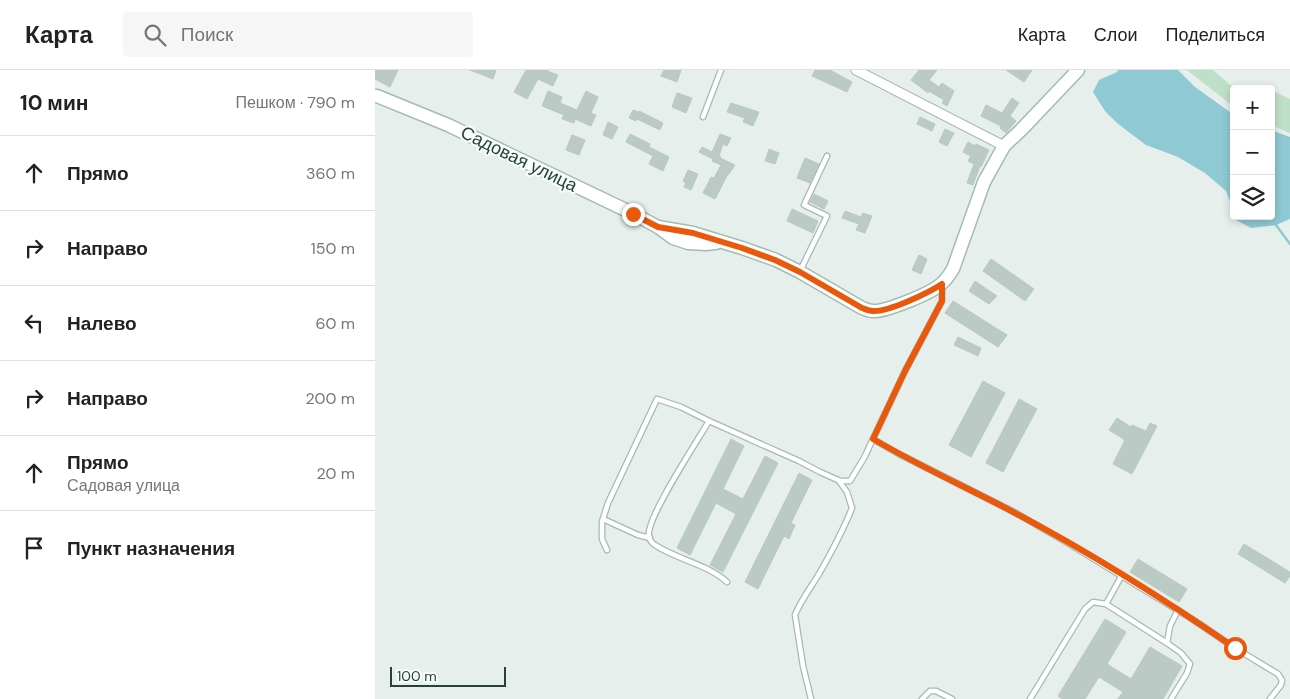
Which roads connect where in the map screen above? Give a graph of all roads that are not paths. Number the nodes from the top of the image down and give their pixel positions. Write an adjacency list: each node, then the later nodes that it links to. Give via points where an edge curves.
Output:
1 (721, 70): 5 (lane)
2 (856, 70): 6 (street)
3 (1078, 70): 6 (street)
4 (376, 96): 8 (street, Садовая улица, via 448,124 658,227 693,233 742,248)
5 (703, 118)
6 (1004, 146): 9 (street, via 984,182 953,269)
7 (827, 156): 8 (lane, via 804,205 827,216)
8 (800, 272): 9 (street, Садовая улица, via 862,308 873,311 899,304)
9 (942, 284): 11 (lane, via 942,301)
10 (709, 422): 12 (lane); 13 (lane, via 657,399); 14 (lane, via 664,496 650,527)
11 (873, 439): 12 (lane, via 850,481); 16 (lane, via 1016,513)
12 (838, 480): 21 (lane, via 847,492 852,508 795,615)
13 (603, 519): 14 (lane); 15 (lane, via 602,540)
14 (650, 538): 17 (lane, via 653,544)
15 (607, 550)
16 (1122, 575): 18 (lane); 19 (lane)
17 (727, 582)
18 (1106, 604): 20 (lane); 24 (lane, via 1093,602 1085,609)
19 (1178, 610): 20 (lane, via 1170,626); 26 (lane, via 1278,674 1281,686)
20 (1167, 643): 25 (lane, via 1190,664)
21 (811, 699)
22 (922, 699): 23 (lane, via 930,691)
23 (952, 699)
24 (1031, 699)
25 (1171, 699)
26 (1270, 699)

